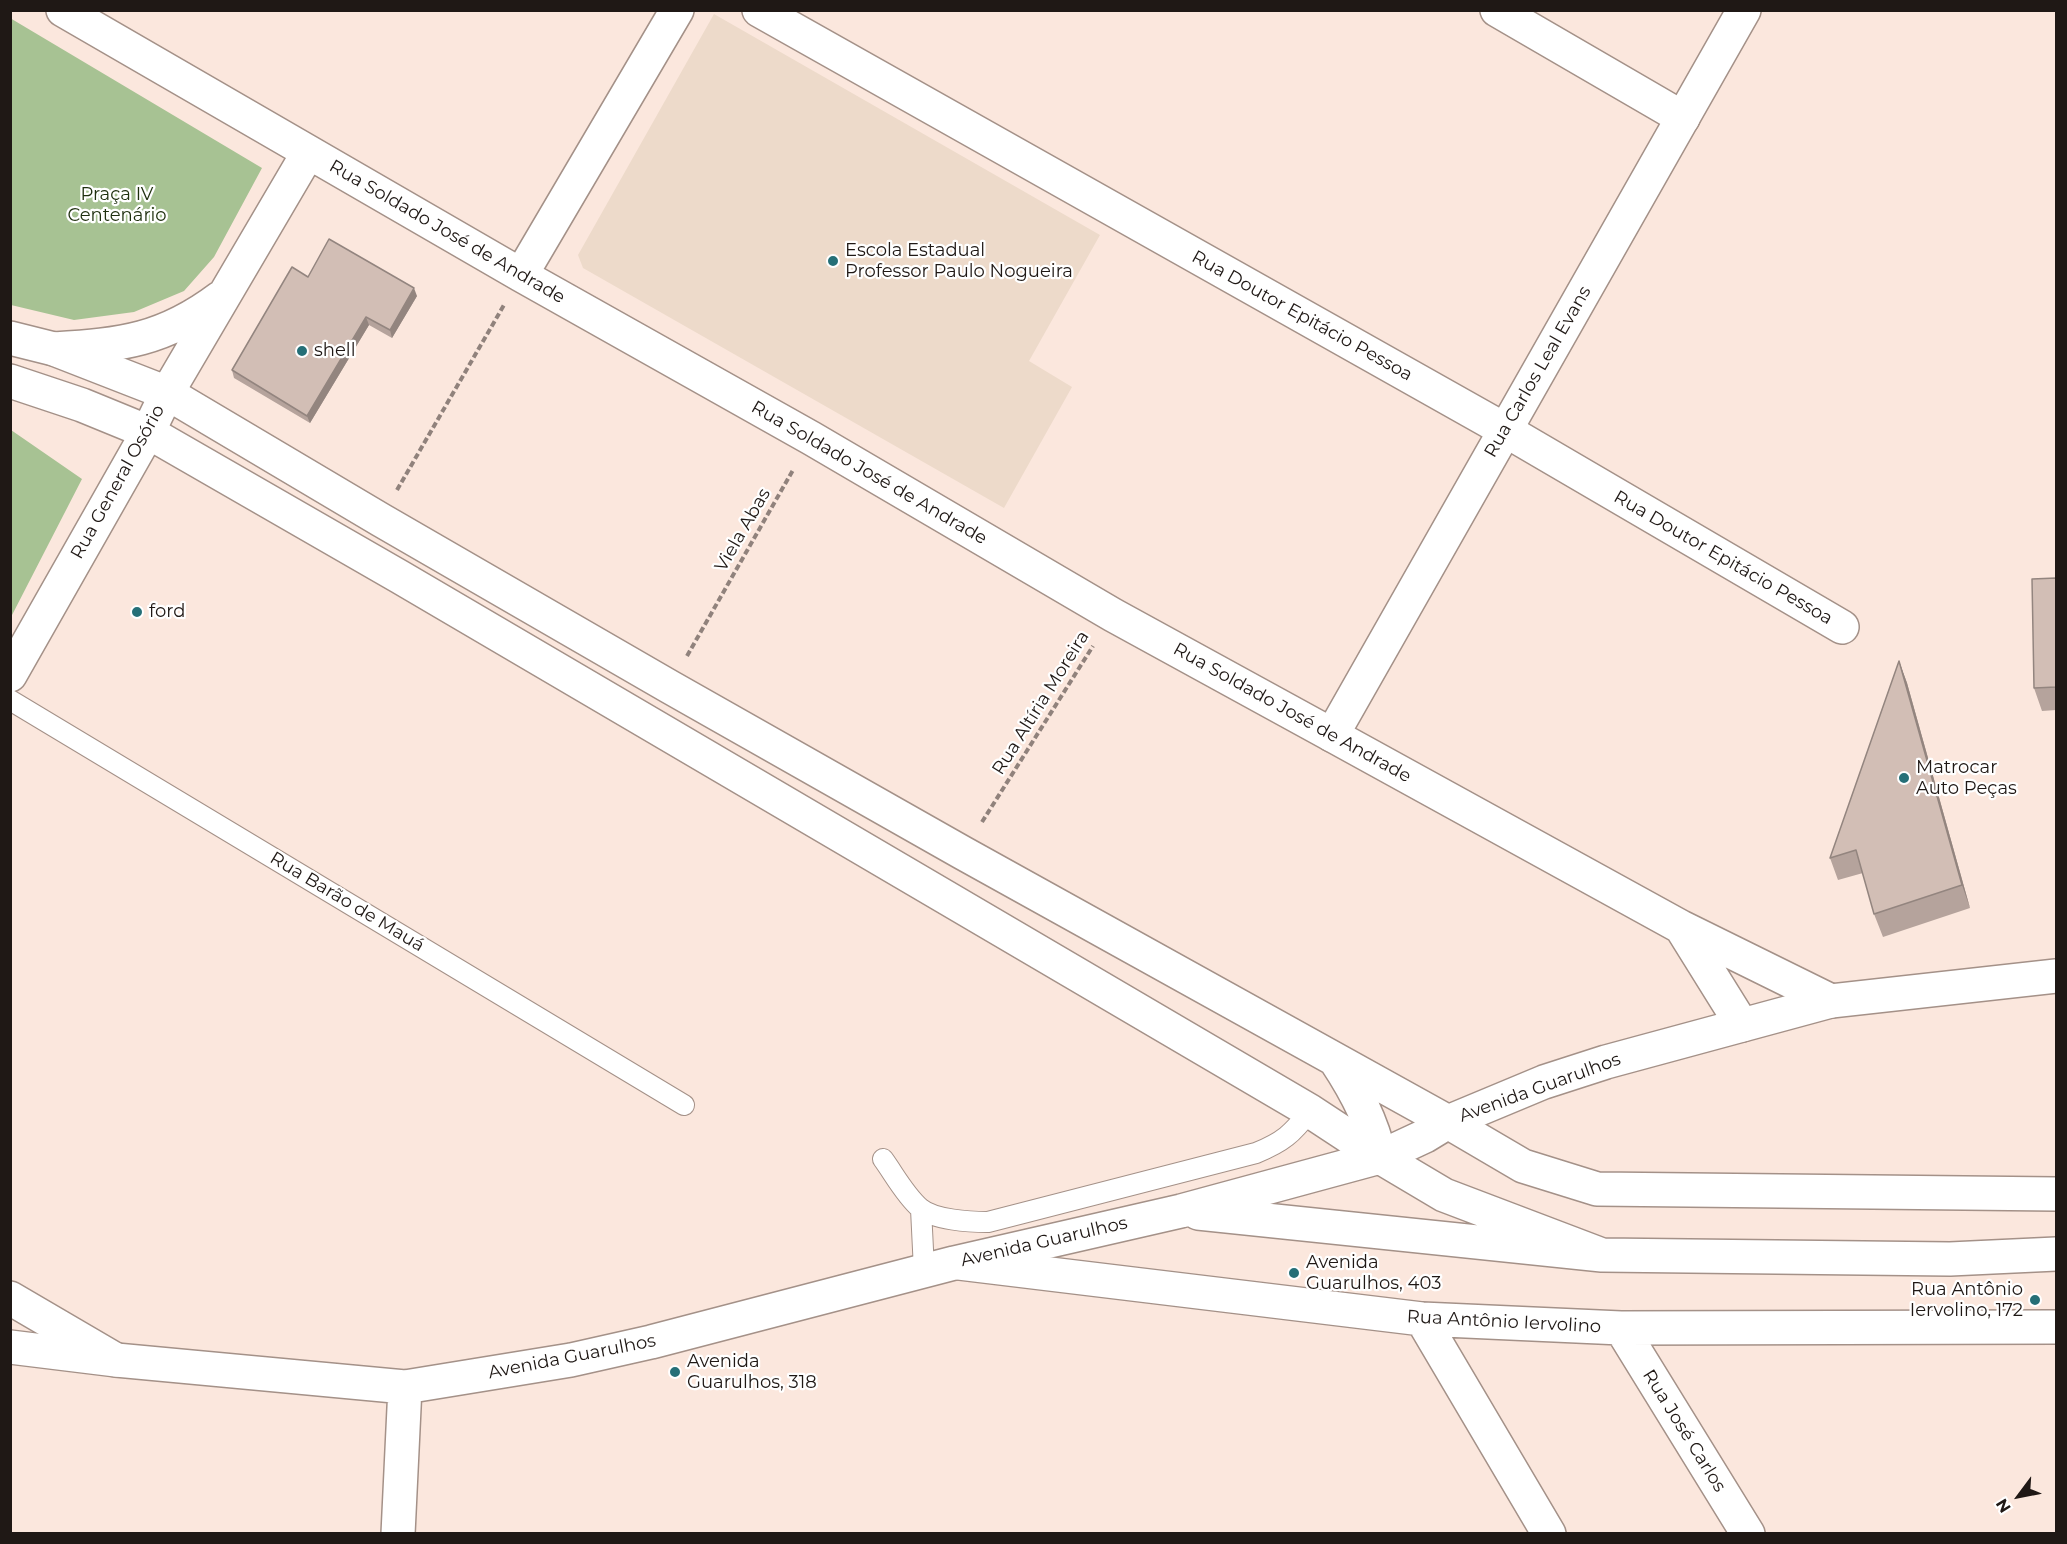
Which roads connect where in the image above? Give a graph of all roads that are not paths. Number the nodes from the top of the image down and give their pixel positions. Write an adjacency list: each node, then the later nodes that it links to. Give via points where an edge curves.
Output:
1 (63, 10): 7 (main road, Rua Soldado José de Andrade)
2 (677, 10): 8 (main road)
3 (759, 10): 14 (main road, Rua Doutor Epitácio Pessoa)
4 (1497, 10): 6 (main road)
5 (1744, 10): 6 (main road, Rua Carlos Leal Evans)
6 (1683, 118): 14 (main road, Rua Carlos Leal Evans)
7 (308, 153): 8 (main road, Rua Soldado José de Andrade); 9 (main road, Rua General Osório)
8 (521, 275): 19 (main road, Rua Soldado José de Andrade, via 811,438 1113,615)
9 (229, 291): 11 (main road, Rua General Osório, via 196,316 169,329 108,346); 13 (main road, Rua General Osório)
10 (10, 338): 11 (main road)
11 (54, 349): 13 (main road)
12 (10, 381): 15 (main road)
13 (167, 393): 15 (main road, Rua General Osório); 24 (main road, via 670,687)
14 (1505, 430): 16 (main road, Rua Doutor Epitácio Pessoa); 19 (main road, Rua Carlos Leal Evans)
15 (148, 432): 17 (main road, Rua General Osório); 26 (main road)
16 (1842, 627)
17 (10, 675)
18 (10, 699): 25 (lane, Rua Barão de Mauá)
19 (1332, 735): 20 (main road, Rua Soldado José de Andrade)
20 (1681, 927): 22 (main road, Rua Soldado José de Andrade); 23 (main road, Rua Soldado José de Andrade)
21 (2056, 976): 22 (main road, Avenida Guarulhos)
22 (1832, 1001): 23 (main road, Avenida Guarulhos)
23 (1742, 1025): 27 (main road, Avenida Guarulhos, via 1585,1068)
24 (1334, 1058): 27 (main road); 28 (main road, via 1366,1113)
25 (684, 1106)
26 (1310, 1111): 28 (main road); 31 (lane, via 1292,1133 1256,1153 988,1222 946,1219)
27 (1448, 1122): 28 (main road, Avenida Guarulhos); 30 (main road, via 1523,1166 1597,1189)
28 (1380, 1156): 32 (main road, Avenida Guarulhos); 34 (main road, via 1444,1195)
29 (883, 1159): 31 (lane)
30 (2056, 1194)
31 (921, 1209): 35 (lane)
32 (1181, 1211): 34 (main road); 35 (main road, Avenida Guarulhos)
33 (2056, 1254): 34 (main road, via 1950,1259)
34 (1602, 1255)
35 (939, 1267): 37 (main road, Rua Antônio Iervolino); 42 (main road, Avenida Guarulhos, via 571,1360)
36 (10, 1298): 41 (main road)
37 (1422, 1319): 39 (main road, Rua Antônio Iervolino); 44 (main road)
38 (2056, 1327): 39 (main road, Rua Antônio Iervolino)
39 (1621, 1328): 45 (main road, Rua José Carlos)
40 (10, 1347): 41 (main road, Avenida Guarulhos)
41 (116, 1360): 42 (main road, Avenida Guarulhos)
42 (405, 1387): 43 (main road)
43 (398, 1533)
44 (1549, 1533)
45 (1748, 1533)

